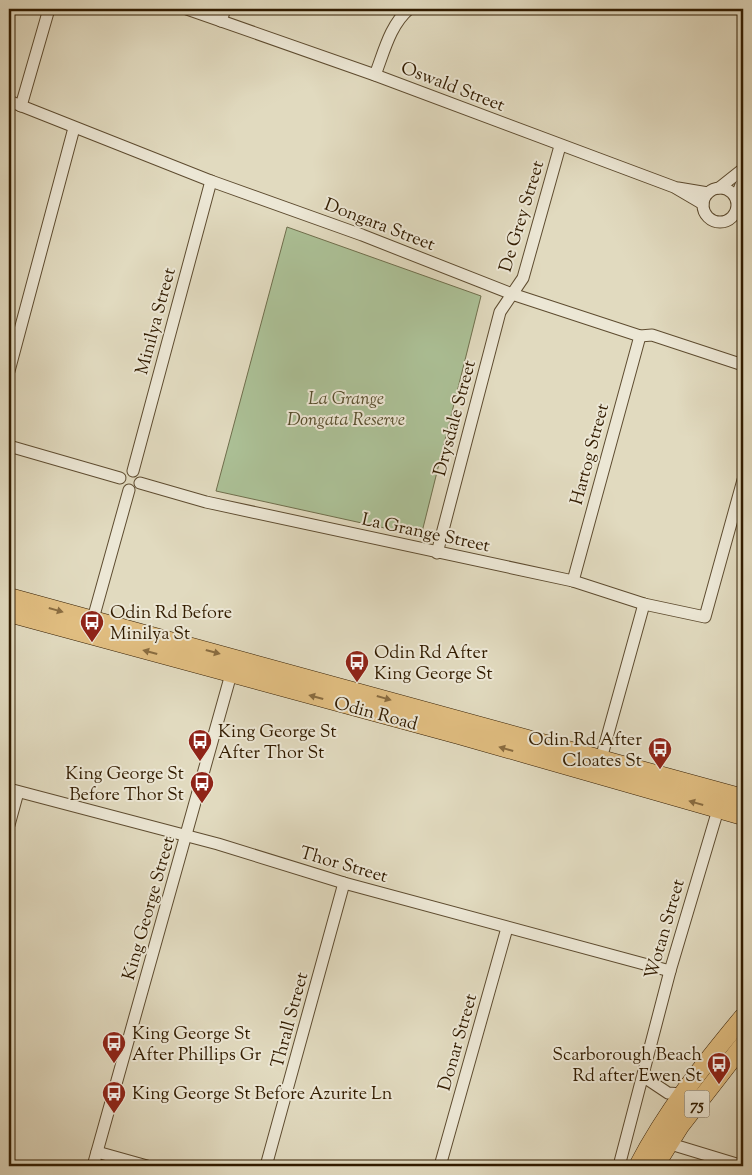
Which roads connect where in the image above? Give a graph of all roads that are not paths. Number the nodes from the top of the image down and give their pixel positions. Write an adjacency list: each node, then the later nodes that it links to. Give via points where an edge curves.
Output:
1 (49, 9): 8 (street)
2 (187, 9): 5 (street, Oswald Street)
3 (224, 9): 5 (street)
4 (409, 9): 6 (street, via 390,33)
5 (221, 21): 6 (street, Oswald Street)
6 (375, 75): 10 (street, Oswald Street)
7 (9, 101): 8 (street, Dongara Street)
8 (21, 106): 9 (street, Dongara Street)
9 (74, 128): 13 (street, Dongara Street); 21 (street)
10 (560, 146): 14 (street, Oswald Street); 18 (street, De Grey Street, via 524,278)
11 (743, 169): 15 (street)
12 (743, 180): 16 (street)
13 (211, 181): 18 (street, Dongara Street, via 362,235); 23 (street, Minilya Street)
14 (674, 187): 15 (street); 17 (street, Oswald Street)
15 (714, 190): 16 (street, via 727,190); 17 (street)
16 (736, 197): 17 (street, via 734,212 721,222 710,219)
17 (703, 204)
18 (512, 294): 19 (street, Dongara Street); 28 (street, Drysdale Street, via 500,312)
19 (640, 336): 20 (street, Dongara Street, via 652,335); 29 (street, Hartog Street)
20 (743, 365)
21 (9, 371)
22 (9, 446): 24 (street)
23 (133, 471): 24 (street, via 125,472); 26 (street, via 139,476)
24 (120, 478): 27 (street, via 122,487)
25 (743, 480): 31 (street, La Grange Street, via 705,616)
26 (140, 483): 27 (street, via 136,489); 28 (street, La Grange Street, via 206,502)
27 (129, 490): 33 (street)
28 (436, 553): 29 (street, La Grange Street)
29 (573, 581): 31 (street, La Grange Street)
30 (9, 597): 33 (main road, Odin Road, one-way to 33)
31 (644, 604): 35 (street)
32 (9, 613): 33 (main road, Odin Road)
33 (91, 628): 34 (main road, Odin Road)
34 (233, 666): 35 (main road, Odin Road, via 380,697); 41 (street, King George Street)
35 (599, 767): 38 (main road, Odin Road)
36 (13, 790): 40 (street); 41 (street, Thor Street)
37 (743, 798): 38 (main road, Odin Road)
38 (720, 800): 39 (main road, Odin Road); 44 (street, Wotan Street)
39 (743, 816)
40 (9, 825)
41 (186, 836): 42 (street, Thor Street); 50 (street, King George Street)
42 (344, 883): 43 (street, Thor Street); 53 (street, Thrall Street)
43 (507, 928): 44 (street, Thor Street); 54 (street, Donar Street)
44 (670, 971): 47 (street, Wotan Street)
45 (743, 1017): 48 (main road, 75)
46 (743, 1045): 49 (main road, 75)
47 (644, 1078): 48 (street, via 668,1093); 55 (street, Wotan Street)
48 (683, 1094): 49 (main road, 75)
49 (661, 1140): 56 (main road, 75); 57 (main road, 75); 58 (street)
50 (97, 1152): 51 (street, King George Street); 52 (street)
51 (93, 1166)
52 (147, 1166)
53 (266, 1166)
54 (440, 1166)
55 (620, 1166)
56 (638, 1166)
57 (655, 1166)
58 (743, 1166)

